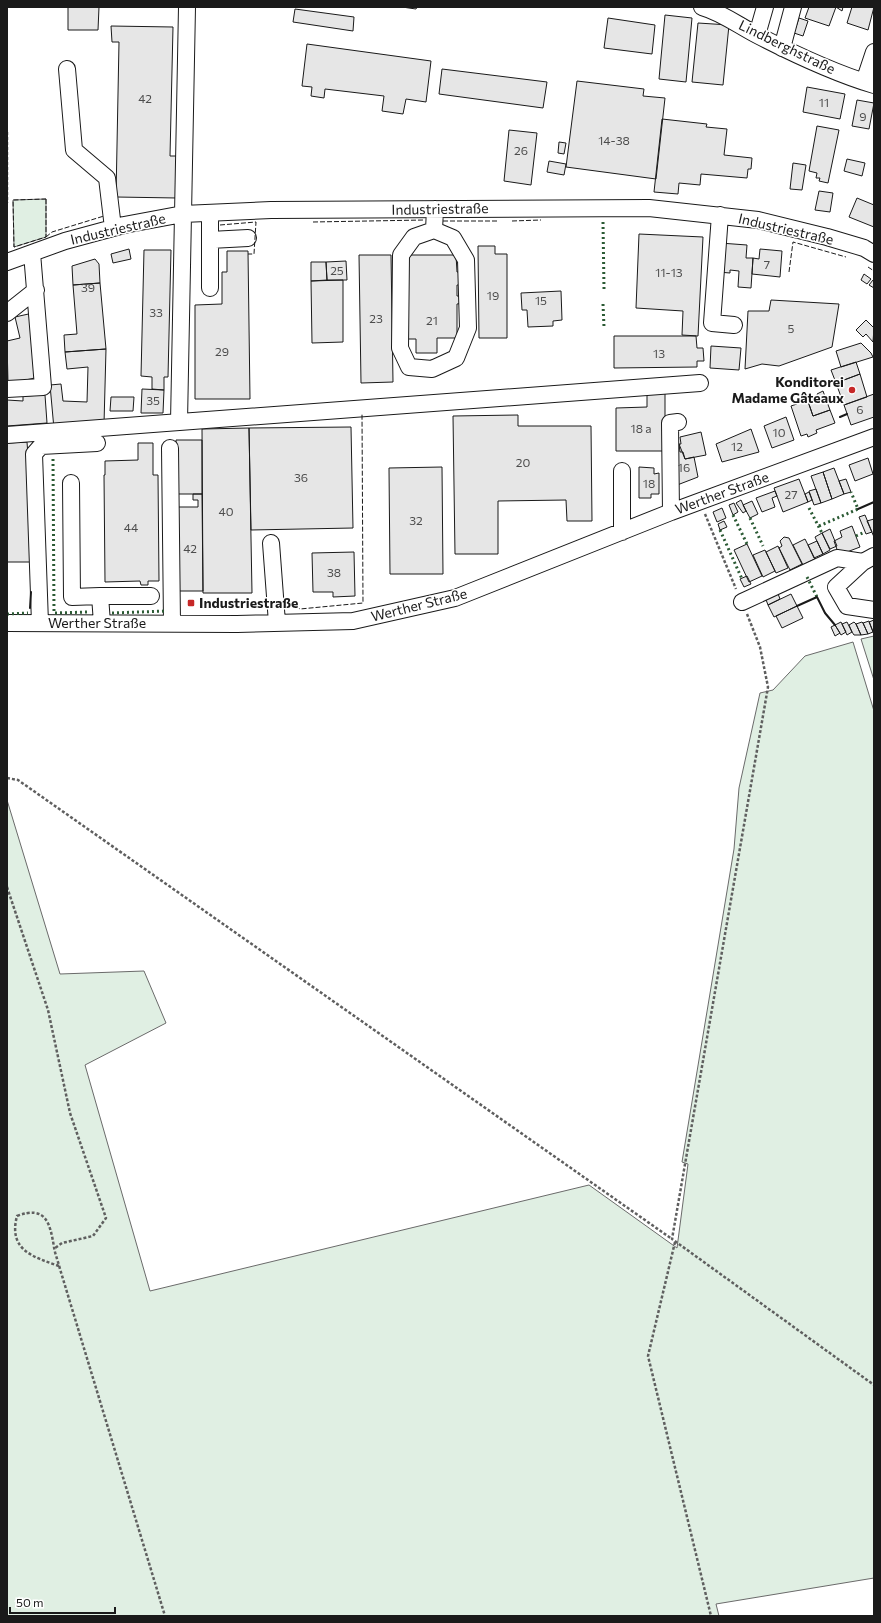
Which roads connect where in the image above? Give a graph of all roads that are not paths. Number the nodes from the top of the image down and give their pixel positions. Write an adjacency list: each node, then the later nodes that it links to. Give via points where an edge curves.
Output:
1 (187, 7): 12 (street)
2 (702, 7): 5 (street, Lindberghstraße, via 715,11)
3 (765, 7): 5 (street)
4 (793, 7): 6 (street)
5 (757, 35): 6 (street, Lindberghstraße)
6 (782, 48): 9 (street, Lindberghstraße, via 831,70)
7 (874, 52): 9 (street)
8 (66, 70): 14 (street, via 74,150 107,178)
9 (869, 83)
10 (435, 209): 11 (street, Industriestraße); 13 (street, Industriestraße, via 641,208); 15 (street)
11 (210, 213): 12 (street, Industriestraße); 17 (street)
12 (183, 214): 14 (street, Industriestraße); 27 (street)
13 (720, 215): 19 (street, Industriestraße, via 758,220 827,237 864,248); 24 (street, via 712,322)
14 (113, 228): 18 (street, Industriestraße)
15 (434, 230): 15 (street, via 414,237 401,255 400,348 409,367 432,369 456,358 468,328 466,260 453,238)
16 (248, 238): 17 (street)
17 (210, 240): 21 (street)
18 (32, 253): 20 (street, Industriestraße); 22 (street)
19 (874, 254)
20 (7, 262)
21 (210, 288)
22 (36, 290): 23 (street); 26 (street, via 43,387)
23 (7, 313)
24 (734, 325)
25 (700, 383): 27 (street)
26 (7, 389)
27 (179, 422): 29 (street)
28 (678, 422): 35 (street, via 670,423)
29 (7, 435)
30 (874, 437): 35 (street, Werther Straße)
31 (97, 443): 47 (street, via 41,446 34,454)
32 (170, 448): 45 (street)
33 (622, 471): 36 (street)
34 (71, 483): 39 (street, via 72,597)
35 (671, 512): 36 (street, Werther Straße)
36 (622, 532): 46 (street, Werther Straße, via 455,598 353,621)
37 (271, 543): 46 (street)
38 (868, 559): 41 (street, via 837,558); 42 (street, via 836,586 847,606)
39 (100, 596): 40 (street); 44 (street)
40 (151, 596)
41 (742, 602)
42 (874, 610)
43 (7, 623): 47 (street, Werther Straße)
44 (102, 623): 45 (street, Werther Straße); 47 (street, Werther Straße)
45 (172, 623): 46 (street, Werther Straße)
46 (277, 623)
47 (40, 624)

